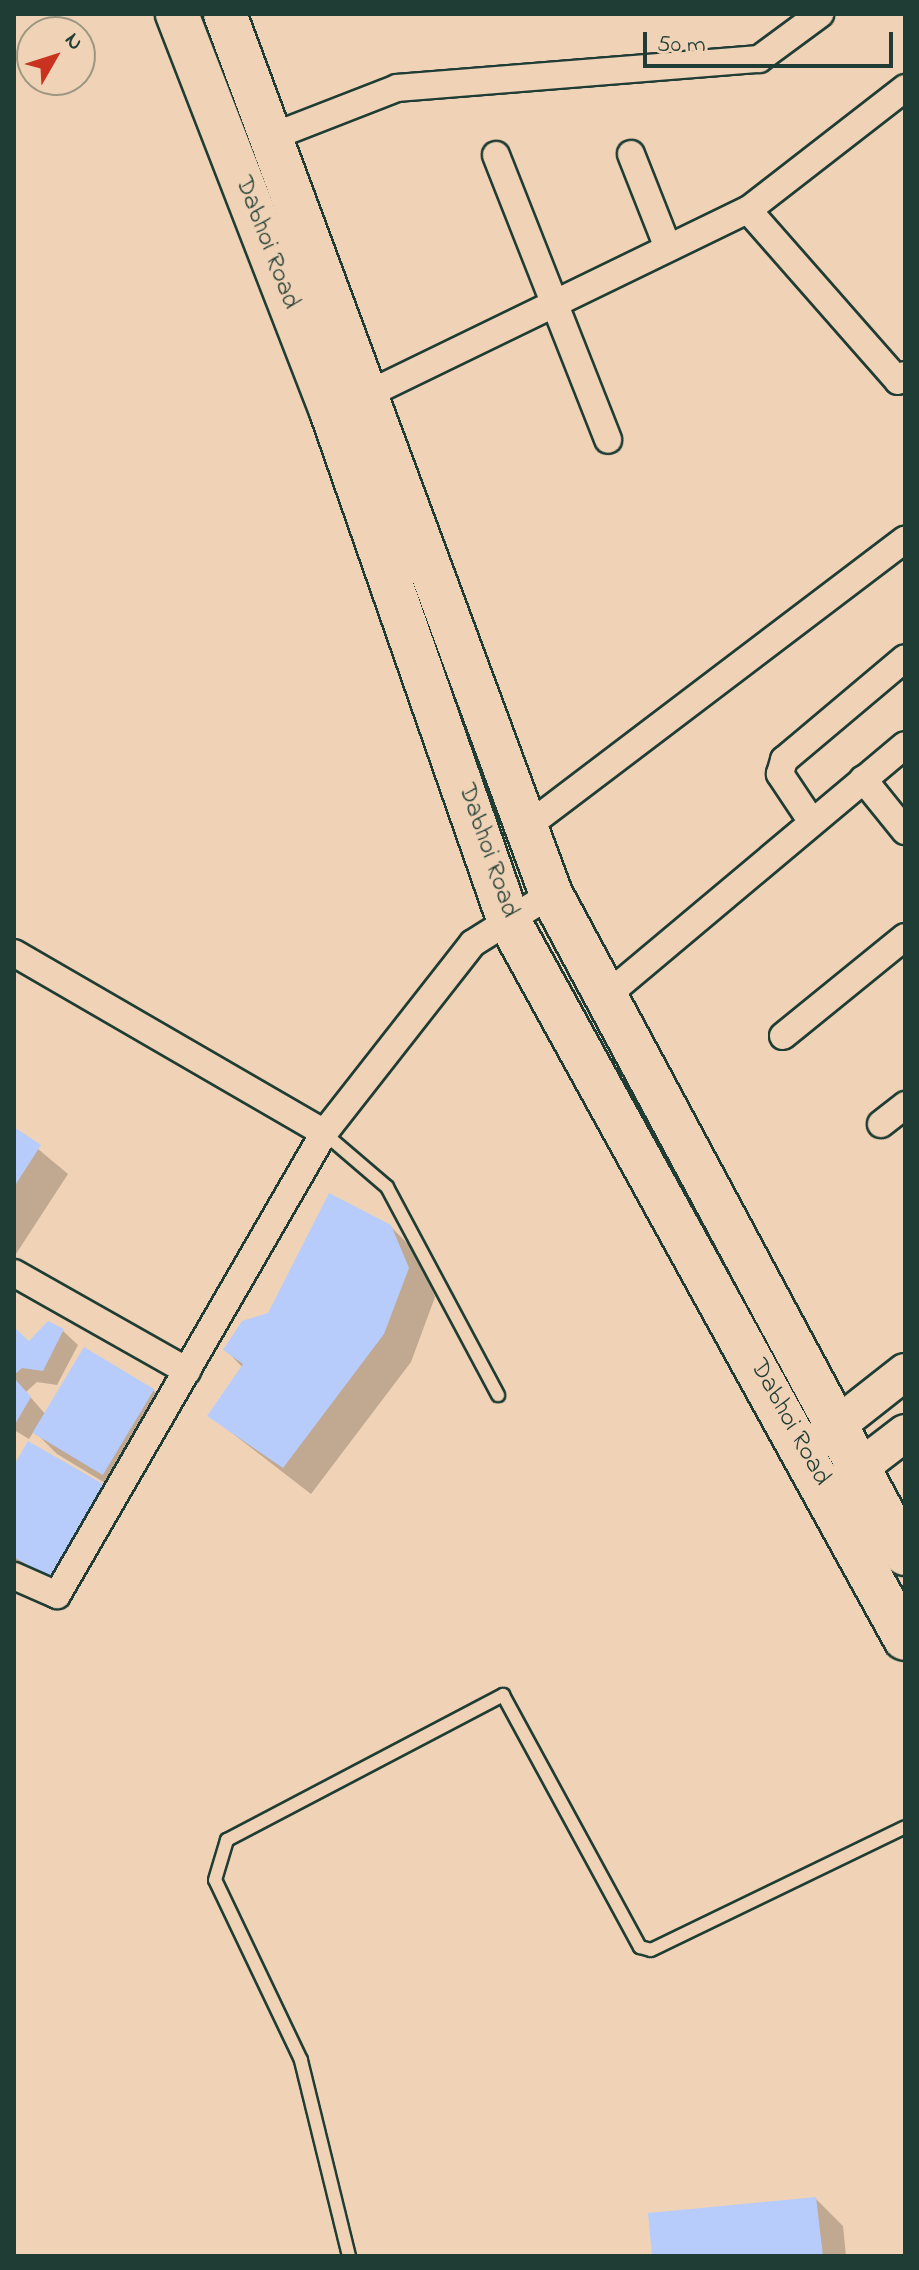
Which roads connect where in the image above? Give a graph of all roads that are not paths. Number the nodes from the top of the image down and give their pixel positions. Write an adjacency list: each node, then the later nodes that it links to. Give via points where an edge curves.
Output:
1 (177, 14): 12 (main road, Dabhoi Road)
2 (225, 14): 5 (main road, Dabhoi Road)
3 (820, 14): 5 (street, via 759,59 397,88)
4 (905, 88): 8 (street)
5 (269, 138): 12 (main road, Dabhoi Road)
6 (631, 154): 9 (street)
7 (496, 155): 10 (street)
8 (748, 210): 9 (street); 11 (street, via 898,381)
9 (668, 248): 10 (street)
10 (555, 303): 12 (street); 13 (street)
11 (905, 375)
12 (348, 402): 19 (main road, Dabhoi Road); 22 (main road, Dabhoi Road)
13 (608, 440)
14 (905, 540): 19 (street)
15 (905, 658): 18 (street, via 784,760 780,774)
16 (905, 745): 17 (street)
17 (863, 779): 18 (street); 20 (street)
18 (812, 822): 25 (street)
19 (525, 828): 21 (main road, Dabhoi Road)
20 (905, 831)
21 (551, 894): 22 (street); 25 (main road, Dabhoi Road)
22 (508, 919): 29 (street, via 473,943); 35 (main road, Dabhoi Road)
23 (905, 937): 26 (street)
24 (14, 953): 29 (street)
25 (606, 996): 35 (main road, Dabhoi Road)
26 (783, 1036)
27 (905, 1105): 28 (street)
28 (881, 1124)
29 (324, 1133): 31 (street); 33 (lane, via 387,1187)
30 (14, 1273): 31 (street)
31 (187, 1371): 38 (street, via 57,1595)
32 (905, 1372): 35 (street)
33 (498, 1395)
34 (905, 1433): 36 (street)
35 (820, 1439): 36 (main road, Dabhoi Road)
36 (843, 1481): 37 (main road, Dabhoi Road); 39 (main road, Dabhoi Road)
37 (904, 1540)
38 (14, 1576)
39 (905, 1639)
40 (905, 1827): 41 (lane, via 651,1950 640,1947 503,1695 227,1840 215,1880 301,2060)
41 (349, 2256)

